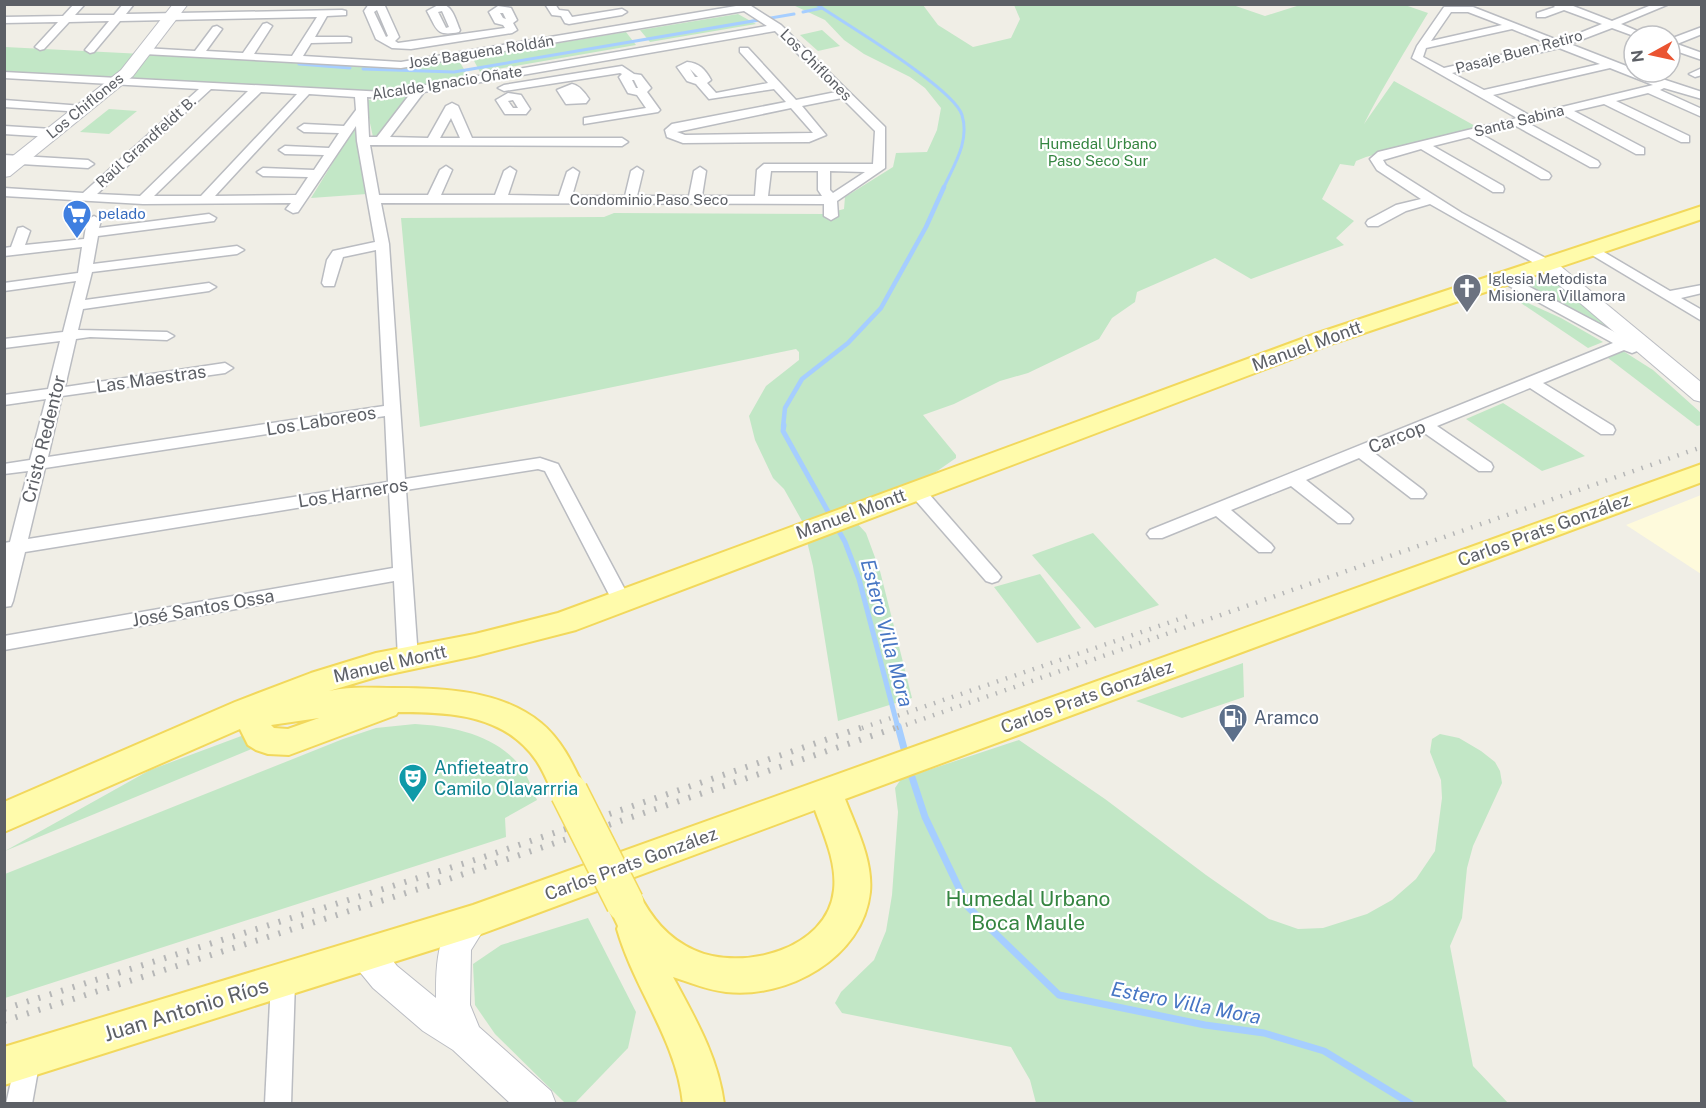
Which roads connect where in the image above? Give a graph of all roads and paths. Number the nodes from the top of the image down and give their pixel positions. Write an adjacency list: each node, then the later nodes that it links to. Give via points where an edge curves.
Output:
1 (31, 4): 24 (street)
2 (80, 4): 23 (street)
3 (129, 4): 22 (street)
4 (234, 4): 21 (street)
5 (275, 4): 25 (street)
6 (550, 4): 16 (street, via 556,13)
7 (611, 4): 13 (street)
8 (1664, 4): 27 (street, Pasaje Buen Retiro)
9 (1560, 5): 20 (street); 27 (street)
10 (374, 6): 33 (street, via 369,11 381,39 396,46)
11 (438, 6): 33 (street, via 446,9 456,29)
12 (497, 7): 33 (street, via 507,10 512,30)
13 (619, 7): 16 (street, via 569,21); 34 (street)
14 (745, 8): 26 (street, Los Chiflones); 34 (street, José Baguena Roldán)
15 (313, 9): 18 (street); 25 (street)
16 (563, 9)
17 (176, 11): 21 (street); 22 (street); 45 (street, Los Chiflones)
18 (324, 13): 19 (street); 36 (street)
19 (342, 13)
20 (1541, 15)
21 (226, 16): 25 (street)
22 (117, 18): 23 (street); 43 (street)
23 (66, 19): 24 (street); 41 (street)
24 (10, 20): 32 (street)
25 (268, 20): 47 (street)
26 (773, 24): 39 (street, Alcalde Ignacio Oñate); 64 (street, Los Chiflones)
27 (1612, 24): 29 (street); 38 (street, Pasaje Buen Retiro)
28 (1513, 26): 38 (street); 40 (street); 40 (street, via 1469,9 1447,10)
29 (1622, 28)
30 (217, 29): 46 (street)
31 (1701, 30): 35 (street)
32 (4, 31)
33 (454, 35): 51 (street)
34 (639, 39): 39 (street, Alcalde Ignacio Oñate); 51 (street, José Baguena Roldán); 54 (street, Alcalde Ignacio Oñate)
35 (1682, 39)
36 (308, 40): 37 (street); 49 (street)
37 (347, 40)
38 (1561, 44): 50 (street); 52 (street, Pasaje Buen Retiro)
39 (670, 46): 57 (street, via 704,77 700,81 713,97)
40 (1422, 46): 52 (street, via 1417,58)
41 (40, 47)
42 (1682, 49): 48 (street)
43 (90, 50)
44 (744, 50): 57 (street)
45 (144, 51): 46 (street, José Baguena Roldán); 55 (street, Los Chiflones)
46 (198, 54): 47 (street, José Baguena Roldán)
47 (247, 56): 49 (street, José Baguena Roldán)
48 (1701, 57)
49 (296, 59): 51 (street, José Baguena Roldán)
50 (1612, 64): 58 (street); 65 (street)
51 (471, 67): 54 (street, Alcalde Ignacio Oñate); 60 (street, Alcalde Ignacio Oñate)
52 (1441, 72): 65 (street)
53 (4, 75): 55 (street, Alcalde Ignacio Oñate)
54 (495, 77): 63 (street)
55 (117, 82): 59 (street, Alcalde Ignacio Oñate); 71 (street, Los Chiflones)
56 (566, 82): 63 (street); 75 (street, via 584,99 579,103); 75 (street, via 622,69 637,77 645,88 640,92 654,110)
57 (776, 85): 70 (street)
58 (1654, 85): 66 (street); 67 (street, Santa Sabina); 73 (street)
59 (207, 87): 61 (street, Alcalde Ignacio Oñate); 109 (street, Raúl Grandfeldt B.)
60 (420, 89): 68 (street, Alcalde Ignacio Oñate); 84 (street)
61 (257, 90): 62 (street, Alcalde Ignacio Oñate); 112 (street)
62 (305, 92): 68 (street, Alcalde Ignacio Oñate); 113 (street)
63 (506, 92): 76 (street, via 517,97 524,109)
64 (845, 94): 70 (street); 97 (street, Los Chiflones, via 882,132)
65 (1482, 94): 74 (street)
66 (1701, 96)
67 (1606, 100): 72 (street, Santa Sabina); 82 (street)
68 (362, 102): 79 (street); 83 (street)
69 (4, 103): 71 (street)
70 (794, 104): 70 (street, via 819,135 683,139 671,134 676,127)
71 (83, 109): 80 (street, Los Chiflones)
72 (1563, 110): 74 (street, Santa Sabina); 91 (street)
73 (1701, 114)
74 (1523, 120): 81 (street, Santa Sabina); 95 (street)
75 (588, 122): 87 (street)
76 (523, 127): 86 (street); 87 (street)
77 (304, 128): 79 (street)
78 (4, 130): 80 (street)
79 (348, 130): 92 (street)
80 (52, 133): 93 (street, Los Chiflones)
81 (1471, 133): 89 (street, Santa Sabina); 106 (street)
82 (1686, 139)
83 (363, 141): 84 (street); 110 (street)
84 (381, 141): 85 (street)
85 (432, 141): 86 (street); 86 (street, via 452,106)
86 (467, 141)
87 (596, 141): 88 (street)
88 (622, 141)
89 (1423, 145): 107 (street); 120 (street, Santa Sabina, via 1382,155 1376,161)
90 (285, 150): 92 (street)
91 (1640, 151)
92 (333, 152): 105 (street)
93 (12, 159): 94 (street); 103 (street, Los Chiflones)
94 (88, 164)
95 (1594, 164)
96 (824, 167): 97 (street); 118 (street, via 765,168); 119 (street, via 824,190)
97 (879, 168): 119 (street)
98 (446, 170): 111 (street)
99 (510, 171): 114 (street)
100 (573, 171): 115 (street)
101 (636, 171): 116 (street)
102 (700, 171): 117 (street)
103 (4, 172)
104 (263, 172): 105 (street)
105 (317, 174): 113 (street, via 296,205)
106 (1545, 176)
107 (1498, 189)
108 (4, 192): 109 (street)
109 (86, 197): 112 (street)
110 (373, 199): 111 (street, Condominio Paso Seco); 127 (street)
111 (433, 199): 114 (street, Condominio Paso Seco)
112 (143, 200): 113 (street)
113 (204, 200)
114 (500, 200): 115 (street, Condominio Paso Seco)
115 (564, 200): 116 (street, Condominio Paso Seco)
116 (630, 200): 117 (street, Condominio Paso Seco)
117 (695, 200): 118 (street, Condominio Paso Seco)
118 (761, 200): 119 (street, Condominio Paso Seco)
119 (831, 200): 122 (street)
120 (1432, 200): 124 (street, via 1401,208); 131 (street)
121 (1701, 212): 128 (main road, Manuel Montt)
122 (831, 216)
123 (209, 218): 126 (street)
124 (1373, 224)
125 (23, 231): 130 (street)
126 (92, 232): 130 (street); 132 (street, Cristo Redentor)
127 (382, 244): 134 (street, via 338,254); 150 (street)
128 (1592, 249): 131 (main road, Manuel Montt); 138 (street)
129 (237, 250): 132 (street)
130 (10, 252)
131 (1546, 264): 133 (main road, Manuel Montt); 143 (street)
132 (84, 273): 136 (street); 139 (street, Cristo Redentor)
133 (1505, 278): 143 (street); 160 (main road, Manuel Montt, via 1326,338)
134 (329, 283)
135 (209, 287): 139 (street)
136 (5, 288)
137 (1701, 289): 138 (street)
138 (1668, 296): 140 (street)
139 (77, 306): 141 (street, Cristo Redentor)
140 (1701, 317)
141 (70, 335): 142 (street); 144 (street); 147 (street, Cristo Redentor)
142 (167, 336)
143 (1631, 342): 146 (street, Carcop); 148 (street, via 1669,367)
144 (4, 344)
145 (225, 368): 147 (street, Las Maestras)
146 (1532, 383): 151 (street, Carcop); 152 (street)
147 (56, 393): 149 (street, Las Maestras); 154 (street, Cristo Redentor)
148 (1701, 395)
149 (4, 400)
150 (393, 410): 154 (street, Los Laboreos); 159 (street, Los Laboreos)
151 (1426, 426): 153 (street, Carcop); 155 (street)
152 (1607, 430)
153 (1361, 451): 158 (street, Carcop); 161 (street)
154 (38, 464): 156 (street, Los Laboreos); 165 (street, Cristo Redentor)
155 (1485, 467)
156 (4, 469)
157 (1701, 472): 174 (main road, Carlos Prats González)
158 (1294, 478): 162 (street, Carcop); 163 (street)
159 (396, 486): 165 (street, Los Harneros); 167 (street, Los Laboreos); 170 (street, Los Harneros, via 540,463 548,465)
160 (916, 490): 168 (street); 170 (main road, Manuel Montt)
161 (1417, 494)
162 (1219, 509): 164 (street, Carcop); 166 (street)
163 (1344, 519)
164 (1156, 534)
165 (11, 548): 169 (street, Cristo Redentor)
166 (1265, 548)
167 (402, 573): 171 (street, José Santos Ossa); 172 (street, Los Laboreos)
168 (992, 577)
169 (4, 601)
170 (622, 601): 172 (main road, Manuel Montt, via 546,628)
171 (4, 644)
172 (408, 658): 173 (main road, Manuel Montt, via 322,681)
173 (246, 711): 175 (main road, Manuel Montt); 176 (main road, bridge, via 260,736 268,741 289,742 394,700 456,701 508,718 544,747)
174 (826, 793): 176 (main road, via 851,871 852,892 842,920 809,956 761,974 708,972 662,952 640,931); 177 (main road, Carlos Prats González)
175 (4, 818)
176 (628, 910): 185 (main road, via 651,973 698,1069)
177 (473, 921): 178 (main road, Juan Antonio Ríos); 180 (street, via 455,946 453,1005)
178 (367, 955): 179 (main road, Juan Antonio Ríos); 180 (street, via 385,977 435,1019)
179 (282, 981): 181 (main road, Juan Antonio Ríos); 183 (street)
180 (465, 1038): 184 (street)
181 (16, 1062): 182 (street)
182 (19, 1104)
183 (278, 1104)
184 (538, 1104)
185 (704, 1104)

